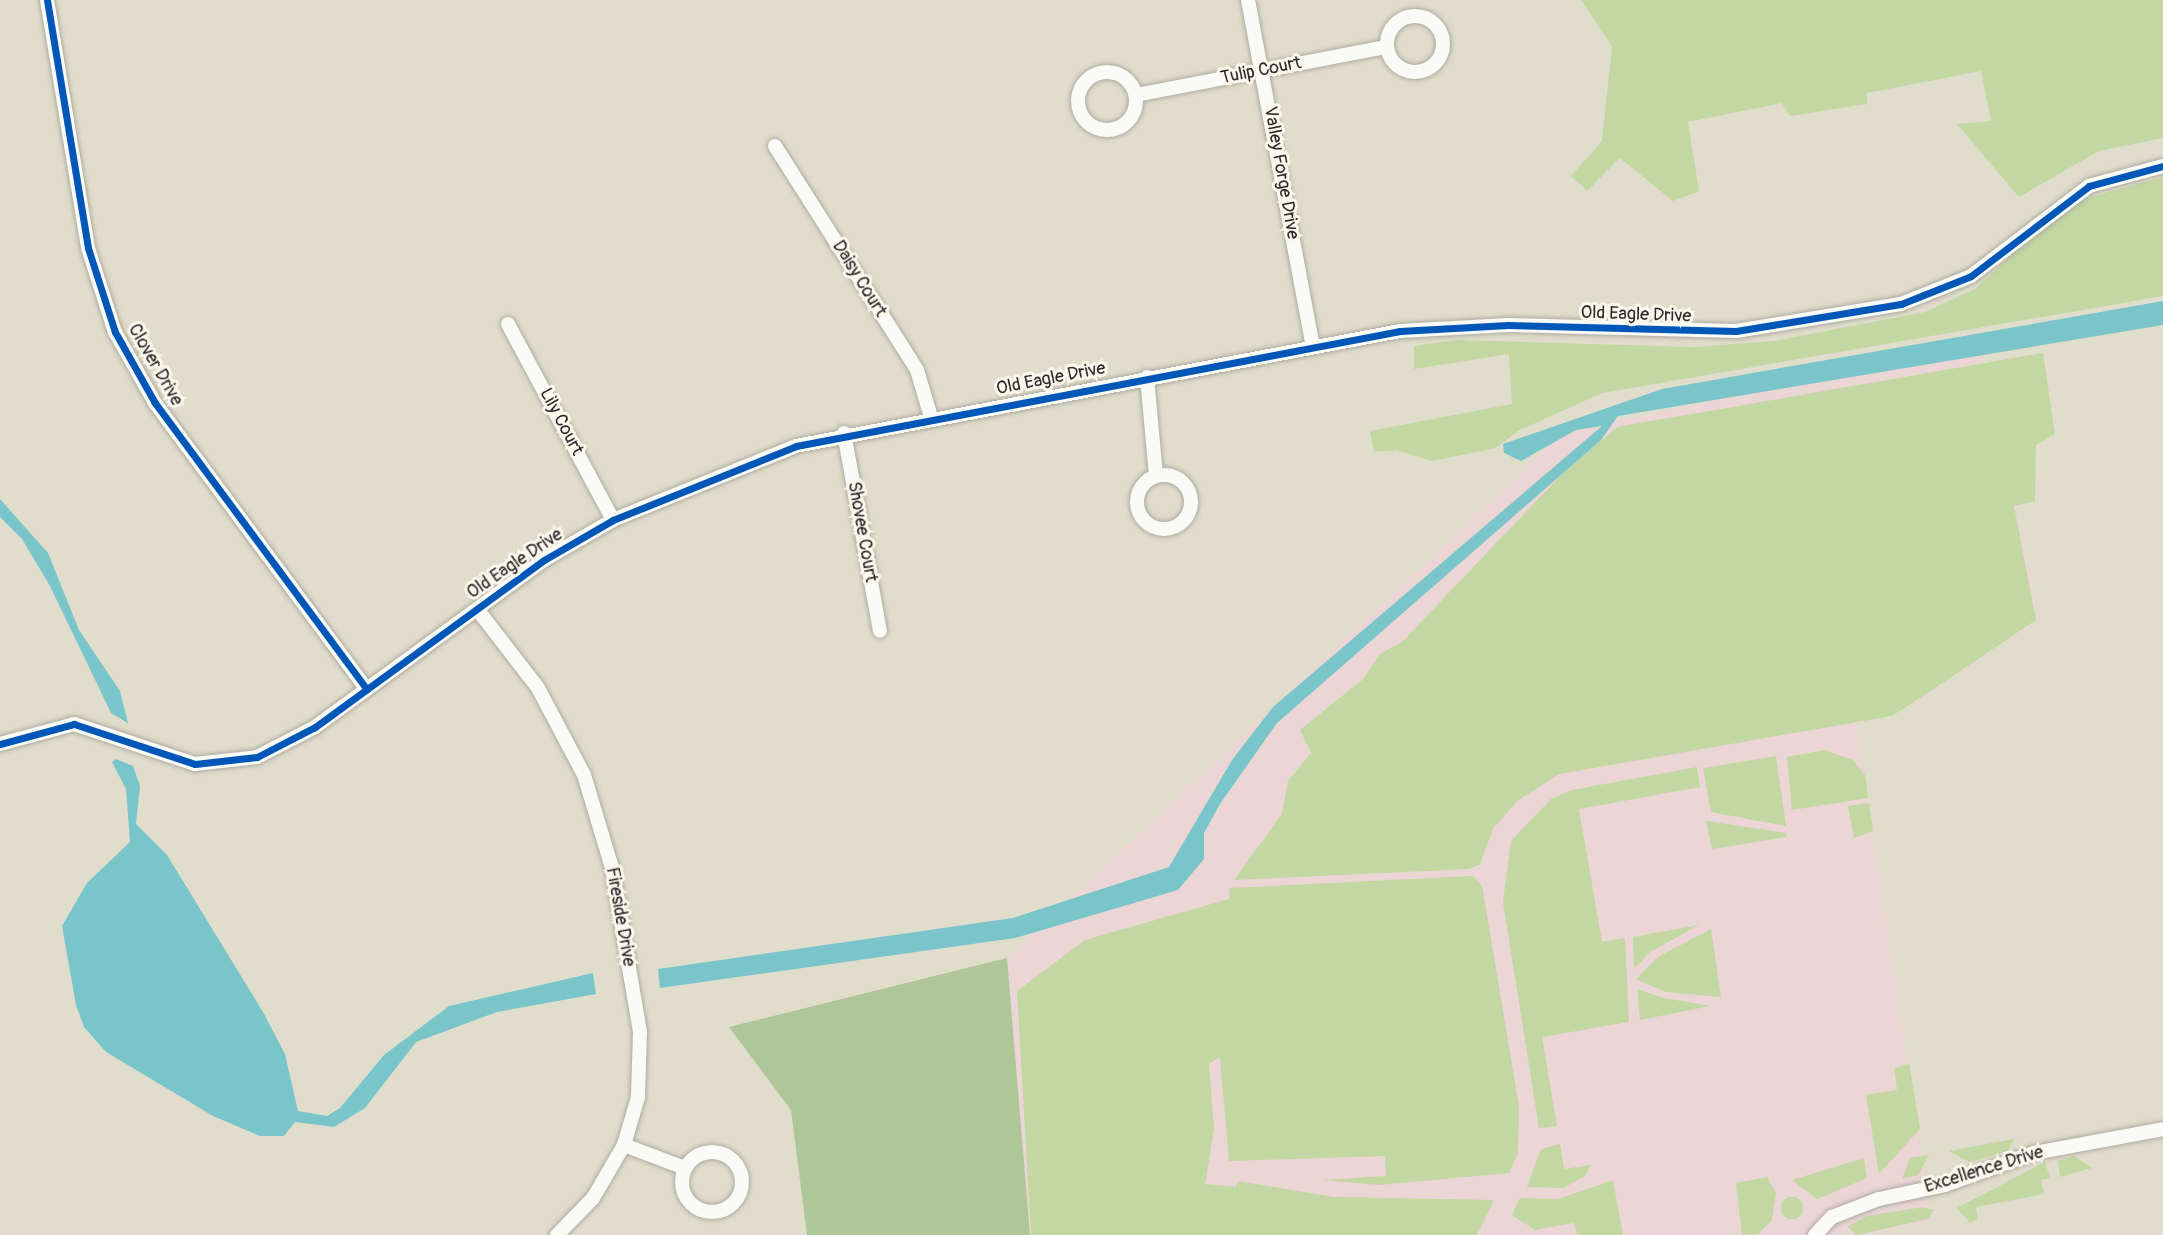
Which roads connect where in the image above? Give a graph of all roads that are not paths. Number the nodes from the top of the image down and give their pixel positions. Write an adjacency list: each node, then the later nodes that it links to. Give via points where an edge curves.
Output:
1 (47, 0): 17 (street, Clover Drive, via 88,248 116,332 155,402)
2 (1248, 0): 4 (street, Valley Forge Drive)
3 (1386, 47): 3 (street, via 1391,28 1406,16 1425,17 1443,38 1441,56 1419,72 1394,64); 4 (street, Tulip Court)
4 (1262, 71): 5 (street, Tulip Court); 9 (street, Valley Forge Drive)
5 (1136, 95): 5 (street, via 1126,78 1107,71 1088,78 1078,105 1086,122 1112,131 1134,114)
6 (775, 146): 11 (street, Daisy Court, via 917,370)
7 (2163, 166): 9 (street, Old Eagle Drive, via 2089,186 1971,276 1901,304 1736,331 1454,326)
8 (508, 324): 14 (street, Lily Court)
9 (1313, 346): 10 (street, Old Eagle Drive)
10 (1147, 377): 11 (street, Old Eagle Drive); 13 (street)
11 (931, 417): 12 (street, Old Eagle Drive)
12 (844, 433): 14 (street, Old Eagle Drive, via 733,466); 16 (street, Shovee Court)
13 (1156, 475)
14 (613, 520): 15 (street, Old Eagle Drive)
15 (477, 609): 17 (street, Old Eagle Drive); 20 (street, Fireside Drive, via 563,730 600,821 640,1032 638,1097)
16 (880, 631)
17 (367, 689): 18 (street, Old Eagle Drive, via 288,743 225,765 167,759 74,724)
18 (0, 744)
19 (2163, 1129): 23 (street, Excellence Drive, via 2034,1153 1966,1179 1856,1206)
20 (624, 1145): 21 (street); 22 (street, Fireside Drive, via 593,1198)
21 (685, 1168): 21 (street, via 707,1152 726,1155 738,1168 738,1196 713,1212 693,1206 682,1189)
22 (557, 1235)
23 (1815, 1235)

